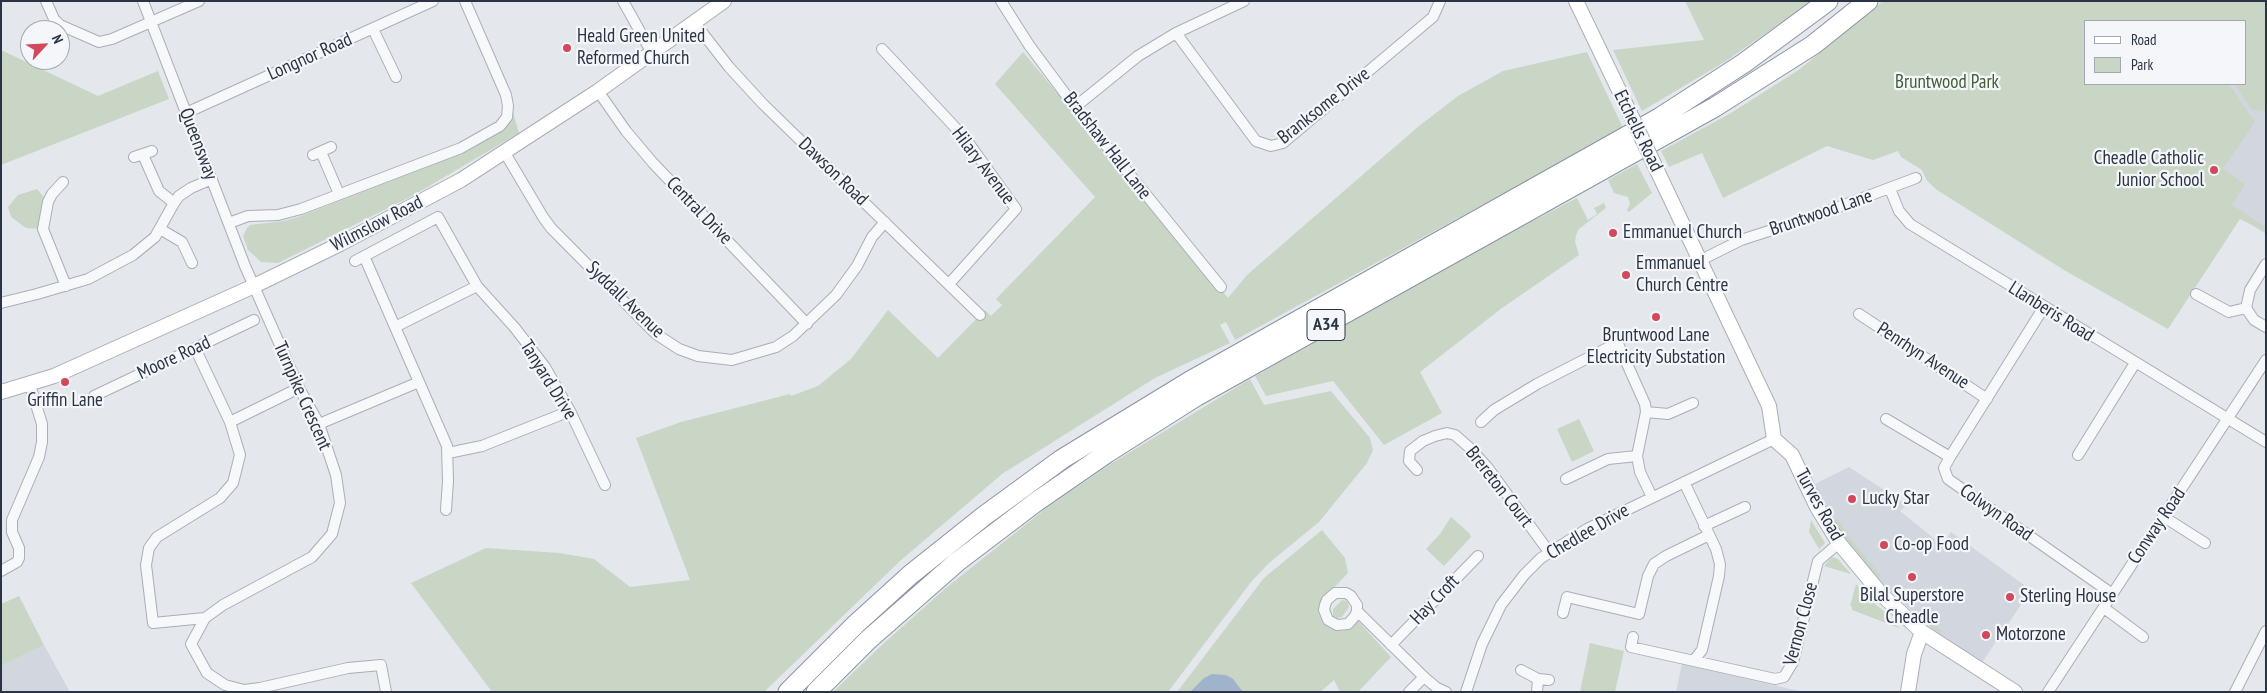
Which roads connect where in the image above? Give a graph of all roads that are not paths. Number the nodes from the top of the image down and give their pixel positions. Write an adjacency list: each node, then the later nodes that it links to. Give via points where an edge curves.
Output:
1 (46, 1): 15 (street, via 60,25 99,42)
2 (143, 1): 15 (street, Queensway)
3 (199, 1): 15 (street)
4 (433, 1): 16 (street, Longnor Road)
5 (465, 1): 31 (street, Wilmslow Road, via 506,95 507,117 500,126 461,148)
6 (623, 1): 19 (street)
7 (1001, 1): 22 (street, Bradshaw Hall Lane)
8 (1244, 1): 17 (street)
9 (1440, 1): 17 (street, Branksome Drive, via 1433,17 1283,143 1271,146 1256,141)
10 (1576, 1): 36 (street, Etchells Road, bridge)
11 (1828, 1): 105 (highway, A34, via 1772,43 1659,118 1190,381 1062,460 910,575)
12 (1868, 1): 106 (highway, A34, via 1813,45 1724,102 1197,396 1107,453 1015,517 950,568 868,640)
13 (714, 4): 14 (street, Wilmslow Road)
14 (694, 22): 19 (street, Wilmslow Road); 33 (street, Dawson Road, via 763,104)
15 (151, 23): 23 (street, Queensway)
16 (373, 29): 20 (street); 23 (street, Longnor Road)
17 (1176, 33): 22 (street, via 1138,56)
18 (882, 49): 39 (street, Hilary Avenue, via 965,138 1016,209)
19 (652, 53): 21 (street, Wilmslow Road)
20 (396, 77)
21 (598, 91): 25 (street, Wilmslow Road); 51 (street, Central Drive, via 654,163)
22 (1075, 107): 43 (street, Bradshaw Hall Lane)
23 (186, 113): 28 (street, Queensway)
24 (322, 151): 31 (street)
25 (505, 153): 41 (street, Wilmslow Road, via 438,192); 51 (street, Syddall Avenue, via 551,228 656,334 679,349 698,356 732,360 776,347)
26 (143, 154): 32 (street, via 158,190)
27 (1916, 178): 30 (street, Bruntwood Lane)
28 (212, 179): 32 (street, via 191,188); 34 (street, Queensway)
29 (63, 182): 40 (street, via 48,202 43,229)
30 (1890, 189): 36 (street, Bruntwood Lane, via 1741,240); 46 (street, Llanberis Road, via 1899,211 1910,224)
31 (339, 194): 34 (street, Wilmslow Road, via 287,213 248,216)
32 (174, 202): 35 (street)
33 (885, 222): 39 (street, Dawson Road); 51 (street, Syddall Avenue, via 836,295)
34 (229, 223): 41 (street, Queensway)
35 (160, 229): 37 (street, via 182,242); 40 (street, via 149,244 133,256)
36 (1699, 261): 71 (street, via 1769,406)
37 (192, 263)
38 (2266, 264): 47 (street, via 2250,290)
39 (949, 284): 49 (street, Dawson Road)
40 (66, 286): 45 (street)
41 (254, 286): 58 (street, Wilmslow Road); 59 (street, Turnpike Crescent)
42 (477, 286): 52 (street); 52 (street, Tanyard Drive, via 438,216 360,258); 64 (street, Tanyard Drive, via 545,367)
43 (1221, 286)
44 (2196, 294): 47 (street, via 2229,312)
45 (1, 303)
46 (2044, 307): 56 (street, Llanberis Road); 62 (street, Colwyn Road)
47 (2246, 308): 53 (street, via 2254,320)
48 (1858, 314): 62 (street, Penrhyn Avenue)
49 (980, 315)
50 (254, 320): 54 (street, Moore Road)
51 (807, 324)
52 (395, 327): 57 (street)
53 (2266, 327)
54 (195, 348): 61 (street, Moore Road); 68 (street)
55 (2266, 360): 66 (street, Conway Road)
56 (2135, 363): 66 (street, Llanberis Road); 74 (street)
57 (419, 382): 70 (street); 73 (street)
58 (30, 385): 60 (street, Wilmslow Road); 90 (street, via 42,424 42,442 39,457 12,520 19,558)
59 (299, 388): 68 (street); 70 (street, Turnpike Crescent)
60 (1, 392)
61 (94, 396)
62 (1987, 399): 76 (street, Colwyn Road)
63 (1693, 403): 65 (street, via 1668,414)
64 (570, 411): 73 (street, via 482,446); 80 (street, Tanyard Drive)
65 (1646, 412): 69 (street, via 1616,340 1494,410); 75 (street)
66 (2229, 418): 72 (street, Llanberis Road); 84 (street, Conway Road)
67 (1886, 420): 76 (street)
68 (230, 422): 95 (street, Turnpike Crescent, via 240,455 233,483 220,498 157,536 149,548 146,566 153,623)
69 (1481, 422)
70 (319, 424): 95 (street, Turnpike Crescent, via 336,475 340,503 332,534 312,557)
71 (1774, 439): 79 (street, Chedlee Drive); 86 (street, Turves Road, via 1792,455 1817,507)
72 (2266, 442)
73 (448, 454): 83 (street)
74 (2078, 455)
75 (1637, 456): 78 (street, via 1608,459); 81 (street)
76 (1950, 457): 91 (street, Colwyn Road, via 1944,468 1948,479)
77 (1417, 470): 88 (street, Brereton Court, via 1409,460 1410,451 1435,436 1455,435 1488,468)
78 (1566, 479)
79 (1684, 482): 81 (street, Chedlee Drive); 85 (street)
80 (605, 484)
81 (1652, 497): 88 (street, Chedlee Drive)
82 (1745, 507): 85 (street)
83 (446, 510)
84 (2164, 517): 87 (street); 91 (street, Conway Road)
85 (1707, 530): 94 (street, via 1654,564 1639,614 1567,597); 101 (street, via 1718,556 1719,576 1702,650)
86 (1839, 542): 97 (street, Turves Road, via 1882,595); 101 (street, Vernon Close, via 1818,561 1794,662 1784,678)
87 (2205, 543)
88 (1549, 552): 109 (street, Chedlee Drive, via 1501,605 1482,644)
89 (1478, 556): 100 (street, Hay Croft)
90 (1, 571)
91 (2110, 594): 92 (street, Conway Road)
92 (2104, 608): 98 (street); 113 (street, Conway Road)
93 (1357, 611): 100 (street)
94 (1563, 613)
95 (205, 618): 104 (street, Turnpike Crescent, via 191,644 208,673 225,685 244,690 260,688 348,668 381,665)
96 (2266, 631): 114 (street)
97 (1922, 632): 111 (street, via 1914,654); 112 (street, Turves Road)
98 (2144, 637)
99 (1630, 643): 101 (street, Vernon Close)
100 (1391, 644): 103 (street)
101 (1695, 659)
102 (1521, 670): 110 (street, via 1544,679)
103 (1424, 677): 107 (street); 108 (street)
104 (386, 692)
105 (788, 692)
106 (816, 692)
107 (1409, 692)
108 (1446, 692)
109 (1466, 692)
110 (1538, 692)
111 (1908, 692)
112 (2015, 692)
113 (2048, 692)
114 (2236, 692)

